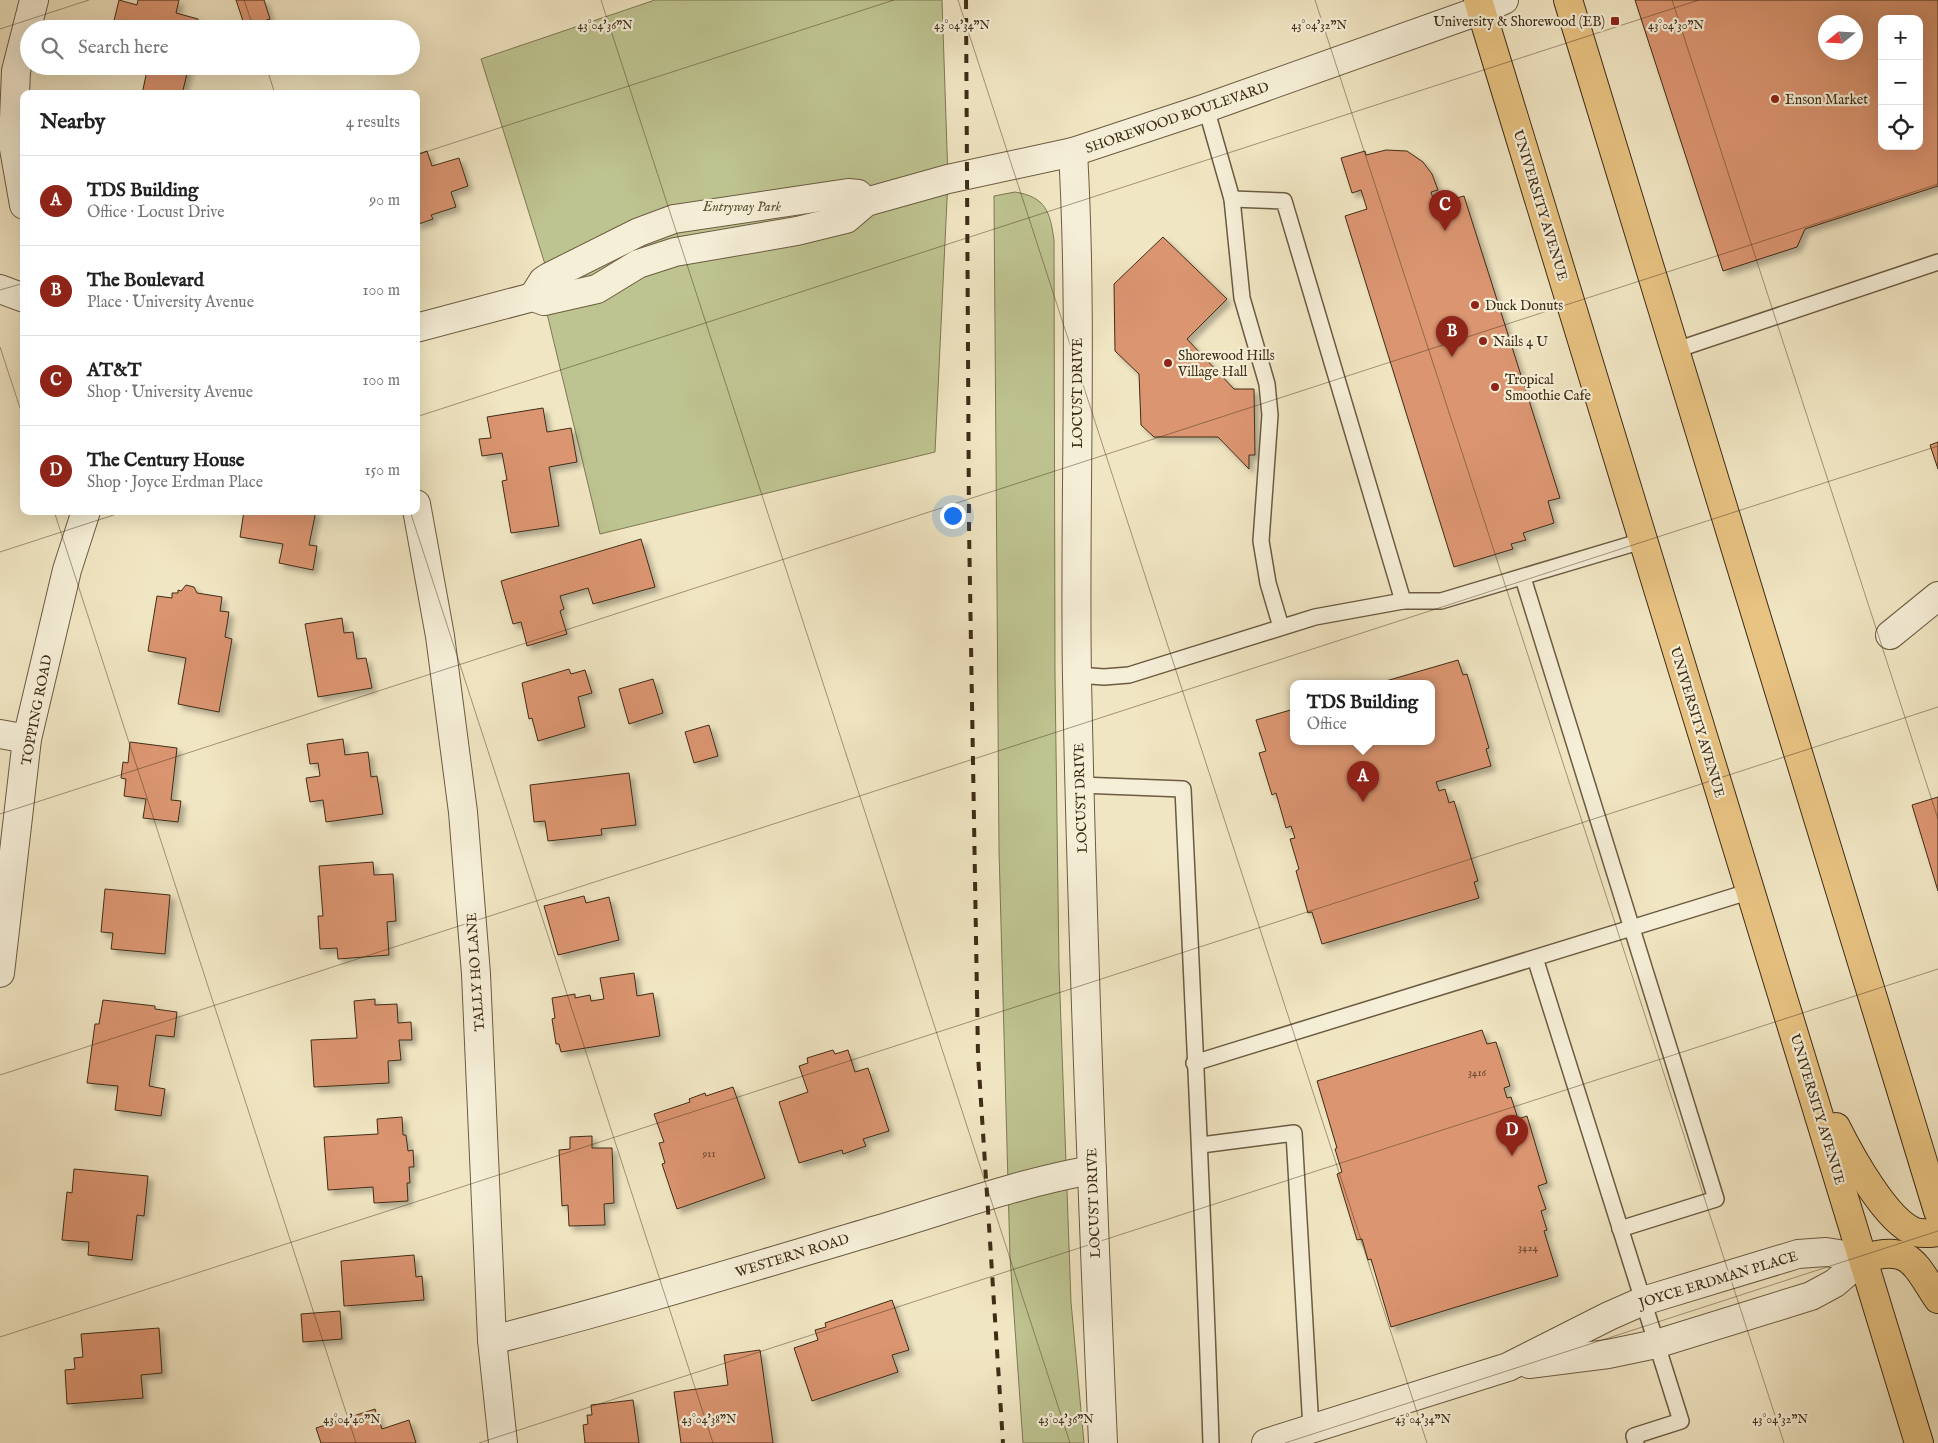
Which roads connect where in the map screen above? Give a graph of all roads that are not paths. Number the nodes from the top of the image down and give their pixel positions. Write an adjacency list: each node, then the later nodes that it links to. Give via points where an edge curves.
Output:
1 (34, 0): 4 (street)
2 (1568, 0): 14 (main road)
3 (1488, 3): 6 (street, SHOREWOOD BOULEVARD); 17 (main road, UNIVERSITY AVENUE)
4 (29, 20)
5 (20, 55): 8 (street, via 16,71 13,143)
6 (1206, 108): 7 (street, SHOREWOOD BOULEVARD); 9 (lane)
7 (1073, 152): 13 (street, SHOREWOOD BOULEVARD, via 948,179 866,202 846,219 798,231 674,252 638,264 596,289 544,301 533,297); 23 (street, LOCUST DRIVE, via 1076,206)
8 (20, 182)
9 (1232, 199): 20 (lane, via 1284,201); 21 (lane, via 1242,298 1269,394 1261,541 1268,582)
10 (1938, 262): 14 (lane)
11 (0, 290): 12 (street)
12 (20, 297)
13 (420, 327)
14 (1676, 350): 35 (main road, via 1771,673)
15 (85, 515): 25 (street, TOPPING ROAD, via 67,570)
16 (418, 515): 41 (street, TALLY HO LANE, via 440,636 463,812 476,974)
17 (1642, 540): 18 (lane); 27 (main road, UNIVERSITY AVENUE)
18 (1523, 578): 20 (lane, via 1442,601); 28 (lane)
19 (1938, 596): 22 (street)
20 (1403, 601): 21 (lane, via 1335,612)
21 (1282, 627): 23 (lane, via 1129,675)
22 (1890, 635)
23 (1077, 675): 26 (street, LOCUST DRIVE)
24 (0, 734): 25 (street)
25 (27, 739): 30 (street, TOPPING ROAD)
26 (1080, 785): 32 (lane, via 1183,789); 34 (street, LOCUST DRIVE)
27 (1752, 891): 28 (lane); 31 (main road, UNIVERSITY AVENUE)
28 (1632, 928): 29 (lane); 36 (lane, via 1716,1199)
29 (1535, 958): 32 (lane); 36 (lane)
30 (0, 973)
31 (1803, 1061): 37 (main road, via 1857,1166 1895,1218 1916,1232); 38 (main road, UNIVERSITY AVENUE)
32 (1194, 1063): 33 (lane)
33 (1201, 1146): 44 (lane, via 1294,1133); 47 (lane)
34 (1092, 1170): 41 (street, WESTERN ROAD, via 1022,1185 628,1304); 46 (street, LOCUST DRIVE)
35 (1938, 1211)
36 (1620, 1229): 40 (lane)
37 (1938, 1232)
38 (1864, 1258): 39 (main road, via 1885,1252 1899,1254 1913,1262); 40 (street, JOYCE ERDMAN PLACE, via 1826,1252 1798,1254); 42 (street, JOYCE ERDMAN PLACE, via 1835,1283 1811,1296); 50 (main road, UNIVERSITY AVENUE)
39 (1938, 1299)
40 (1643, 1301): 42 (lane); 43 (street, JOYCE ERDMAN PLACE)
41 (492, 1340): 45 (street, TALLY HO LANE)
42 (1656, 1344): 43 (street, JOYCE ERDMAN PLACE, via 1608,1354); 49 (lane, via 1681,1421 1634,1436)
43 (1508, 1367): 44 (street, JOYCE ERDMAN PLACE)
44 (1311, 1429): 48 (street, JOYCE ERDMAN PLACE)
45 (503, 1443)
46 (1103, 1443)
47 (1211, 1443)
48 (1266, 1443)
49 (1636, 1443)
50 (1919, 1443)

